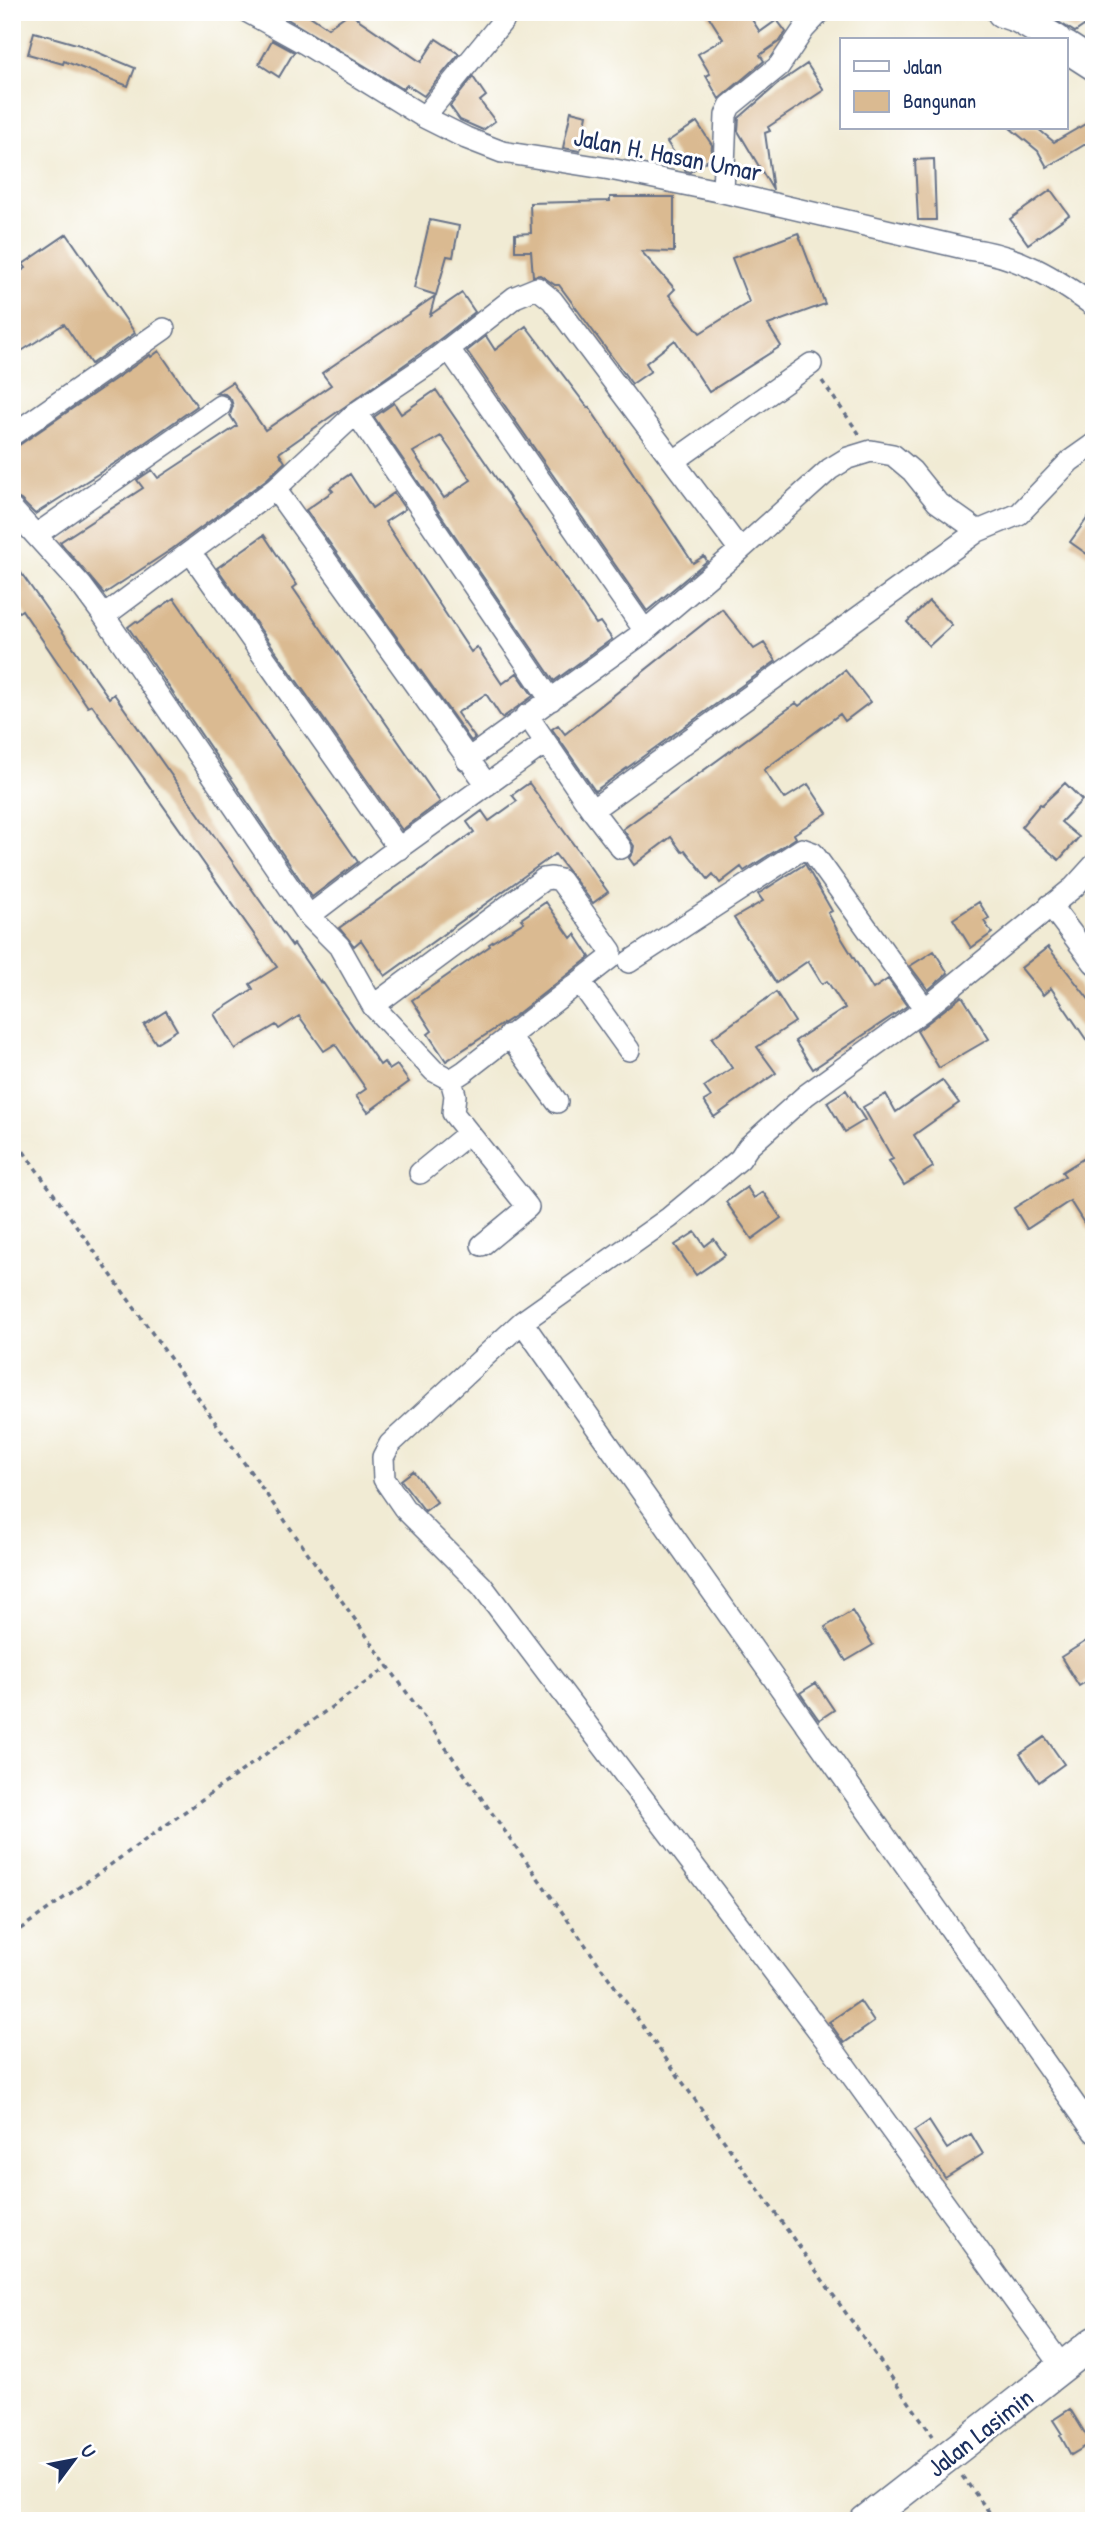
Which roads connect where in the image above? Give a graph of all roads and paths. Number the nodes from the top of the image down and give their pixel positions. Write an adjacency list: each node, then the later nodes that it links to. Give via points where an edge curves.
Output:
1 (248, 12): 8 (street, Jalan H. Hasan Umar)
2 (510, 12): 8 (street)
3 (820, 12): 9 (street, via 779,66 730,106)
4 (1002, 12): 5 (street)
5 (1053, 38)
6 (1068, 48): 7 (street)
7 (1094, 65)
8 (424, 117): 9 (street, Jalan H. Hasan Umar, via 502,152)
9 (723, 192): 10 (street, Jalan H. Hasan Umar, via 995,253 1029,265)
10 (1094, 306)
11 (164, 330): 16 (street)
12 (449, 349): 15 (street); 19 (street, via 515,297 537,288 552,300); 27 (street)
13 (811, 364): 18 (path); 19 (street)
14 (220, 405): 23 (street)
15 (356, 413): 20 (street); 28 (street)
16 (12, 435)
17 (1094, 444): 22 (street, via 1070,461 1019,514)
18 (871, 451): 22 (street, via 893,455 937,502); 24 (street, via 830,469)
19 (674, 461): 24 (street)
20 (275, 489): 25 (street); 31 (street)
21 (12, 509): 23 (street)
22 (978, 531): 33 (street)
23 (36, 535): 26 (street)
24 (740, 550): 27 (street)
25 (191, 553): 26 (street); 35 (street)
26 (104, 616): 38 (street)
27 (645, 631): 28 (street)
28 (551, 699): 29 (street)
29 (527, 715): 30 (street); 31 (street)
30 (545, 743): 32 (street); 33 (street)
31 (467, 760): 32 (street)
32 (486, 785): 35 (street)
33 (592, 810): 34 (street)
34 (621, 848)
35 (399, 849): 38 (street)
36 (1094, 864): 37 (street)
37 (1050, 905): 40 (street); 43 (street)
38 (309, 916): 42 (street, via 339,946)
39 (629, 962): 43 (street, via 802,849 813,853)
40 (1094, 963)
41 (580, 982): 42 (street, via 610,958 611,951 560,880 551,878); 44 (street); 45 (street)
42 (373, 1006): 46 (street, via 434,1072)
43 (925, 1009): 52 (street, via 806,1095 748,1147 740,1160 669,1217)
44 (509, 1035): 46 (street); 47 (street)
45 (629, 1050)
46 (451, 1080): 48 (street, via 453,1113)
47 (557, 1102)
48 (469, 1133): 50 (street); 51 (street, via 528,1206)
49 (12, 1135): 53 (path)
50 (420, 1173)
51 (482, 1245)
52 (522, 1322): 55 (street); 57 (street, via 390,1444 383,1457 384,1479 416,1522 482,1586 836,2056)
53 (389, 1666): 54 (path); 58 (path)
54 (12, 1935)
55 (1094, 2132)
56 (1094, 2342): 57 (street, Jalan Lasimin)
57 (1062, 2367): 58 (street, Jalan Lasimin)
58 (948, 2457): 59 (street, Jalan Lasimin); 60 (path)
59 (864, 2521)
60 (996, 2521)

